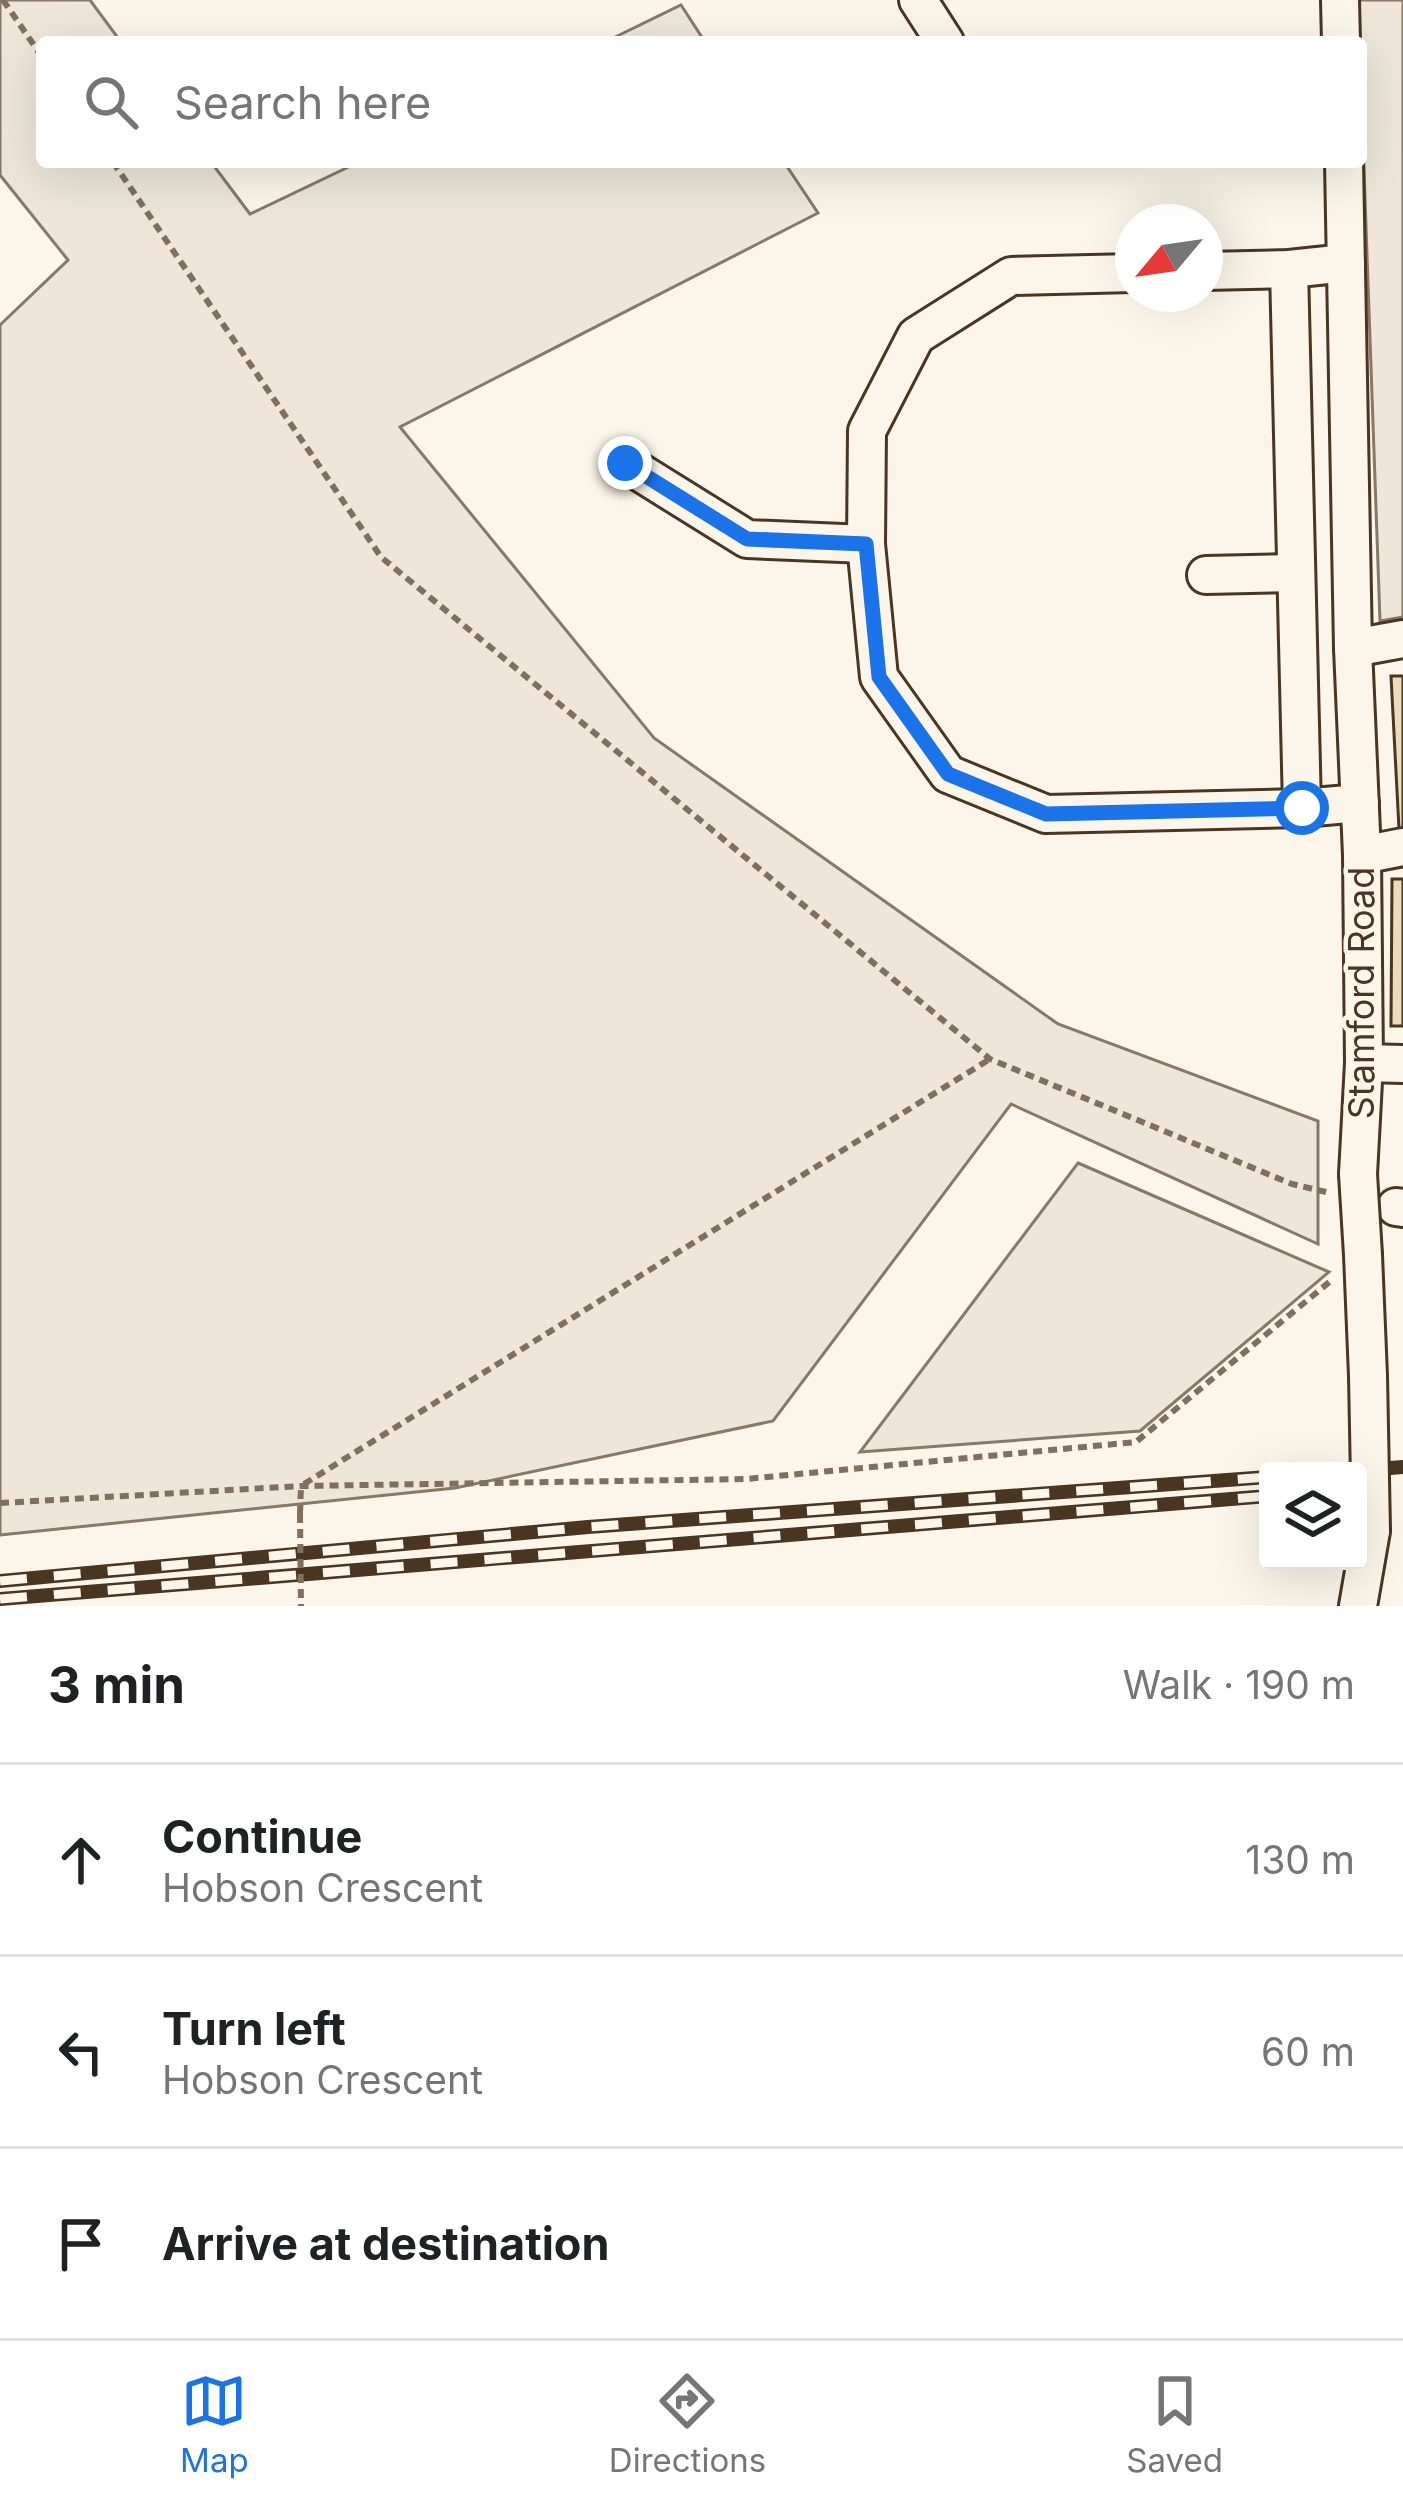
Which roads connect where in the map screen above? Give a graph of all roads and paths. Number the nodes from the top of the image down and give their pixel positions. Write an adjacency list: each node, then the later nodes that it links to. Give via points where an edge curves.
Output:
1 (3, 0): 6 (path)
2 (918, 0): 4 (street)
3 (1340, 0): 5 (street)
4 (941, 36)
5 (1341, 36)
6 (36, 48)
7 (117, 168): 23 (path, via 381,557)
8 (1344, 168): 9 (street, Stamford Road)
9 (1346, 263): 10 (street); 18 (street, Stamford Road)
10 (1289, 269): 11 (street); 15 (street)
11 (1223, 271)
12 (1115, 273): 14 (street, via 1011,276 916,336 867,431)
13 (625, 463): 14 (street, via 747,539)
14 (866, 544): 20 (street, via 879,677 948,774 1046,814)
15 (1296, 573): 16 (street); 20 (street)
16 (1206, 574)
17 (1403, 639): 18 (street)
18 (1353, 648): 19 (street, Stamford Road)
19 (1360, 803): 20 (street); 22 (street, Stamford Road)
20 (1302, 808)
21 (1403, 848): 22 (street)
22 (1362, 855): 24 (street, Stamford Road)
23 (990, 1059): 26 (path, via 1292,1184); 28 (path)
24 (1364, 1063): 25 (street); 26 (street, Stamford Road)
25 (1403, 1064)
26 (1346, 1184): 27 (street, Stamford Road, bridge)
27 (1363, 1255): 28 (path, via 1136,1442 746,1479); 31 (street, Stamford Road, bridge, via 1371,1531)
28 (301, 1486): 29 (path); 30 (path, bridge)
29 (0, 1503)
30 (301, 1606)
31 (1358, 1606)

